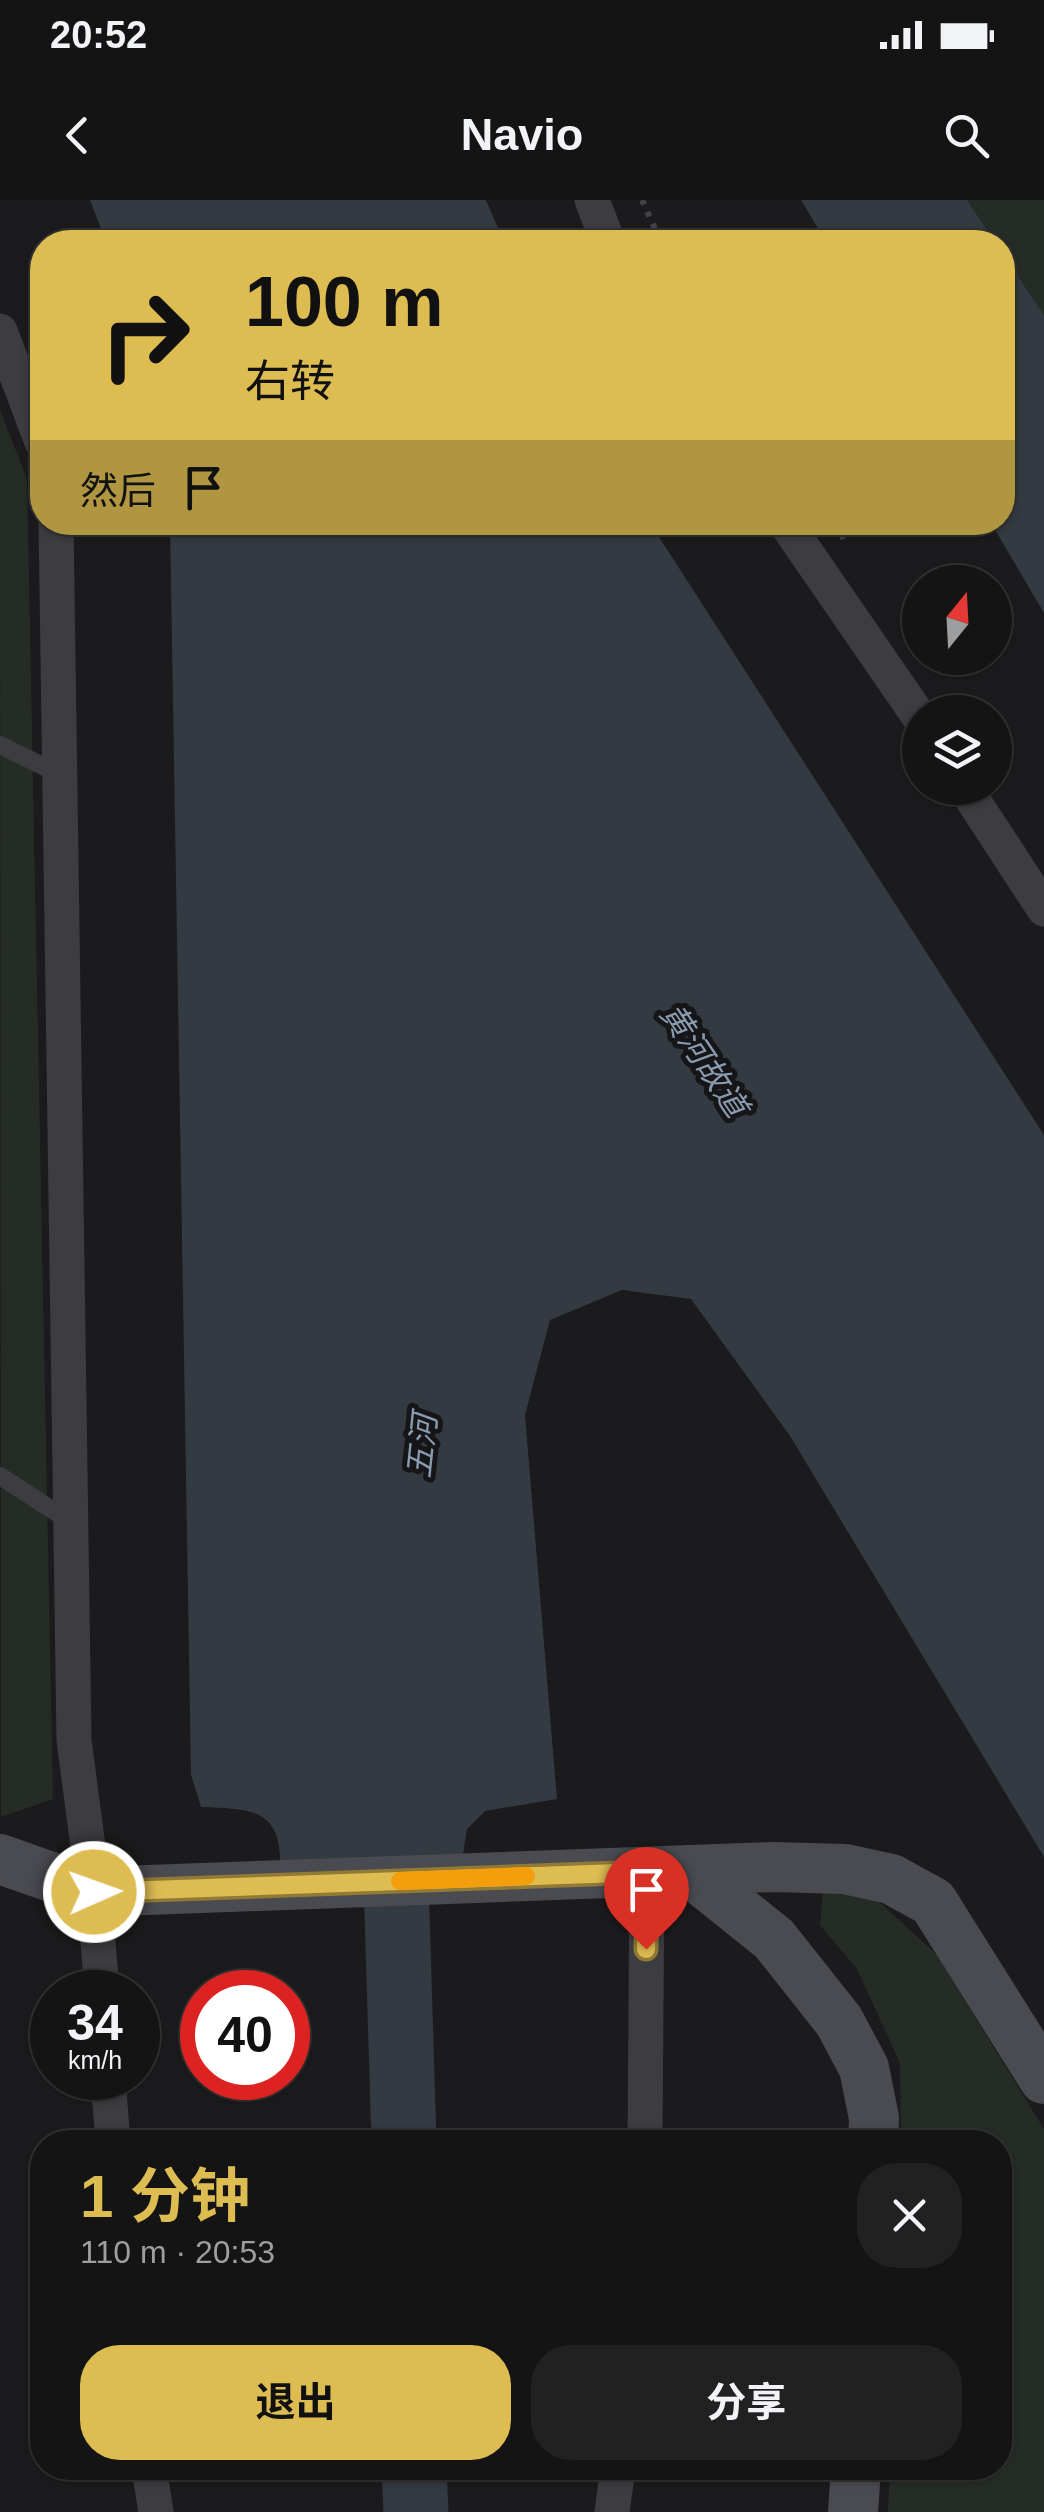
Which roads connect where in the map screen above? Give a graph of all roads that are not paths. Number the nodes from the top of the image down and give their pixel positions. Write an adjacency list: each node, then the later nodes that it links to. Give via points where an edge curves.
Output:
1 (592, 200): 2 (street)
2 (603, 230)
3 (0, 331): 4 (street)
4 (30, 410)
5 (56, 535): 9 (street)
6 (794, 535): 7 (street)
7 (904, 695)
8 (0, 745): 9 (lane)
9 (59, 774): 13 (street)
10 (976, 805): 11 (street)
11 (1044, 909)
12 (0, 1476): 13 (lane)
13 (70, 1522): 16 (street, via 74,1740)
14 (0, 1858): 16 (street)
15 (667, 1871): 16 (street); 18 (street, via 845,1869 891,1879 933,1902); 21 (street); 22 (street, via 774,1939 839,2020 864,2068)
16 (94, 1892): 17 (street)
17 (100, 1970)
18 (1044, 2079)
19 (110, 2100): 20 (street)
20 (112, 2130)
21 (646, 2130)
22 (874, 2130)
23 (152, 2480): 26 (street)
24 (616, 2480): 27 (street)
25 (855, 2480): 28 (street)
26 (156, 2512)
27 (612, 2512)
28 (853, 2512)

